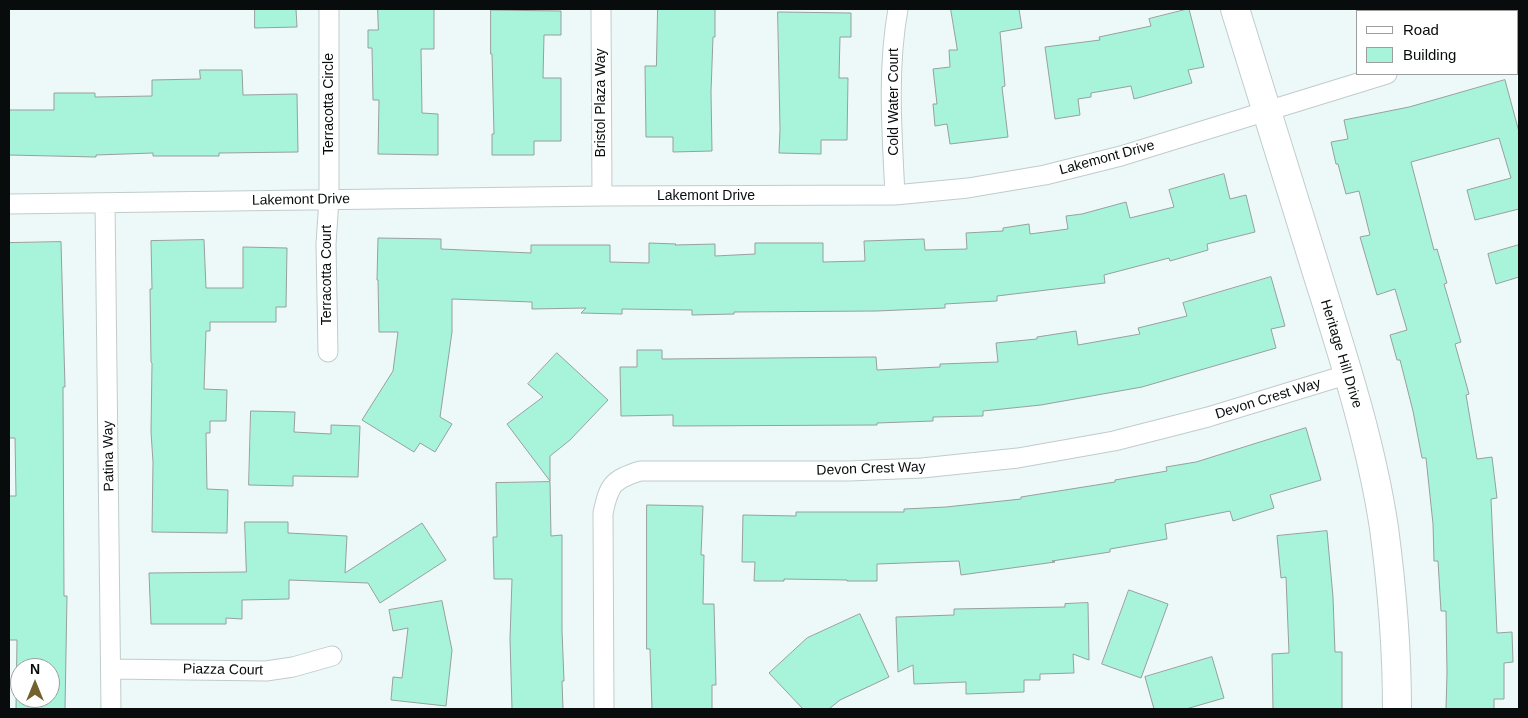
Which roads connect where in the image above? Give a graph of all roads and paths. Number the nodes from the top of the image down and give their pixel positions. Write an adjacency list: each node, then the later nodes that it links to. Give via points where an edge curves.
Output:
1 (329, 9): 9 (street, Terracotta Circle)
2 (601, 9): 8 (street, Bristol Plaza Way)
3 (898, 9): 7 (street, Cold Water Court, via 891,96)
4 (1235, 9): 6 (street, Heritage Hill Drive)
5 (1384, 75): 6 (street, Lakemont Drive)
6 (1266, 112): 7 (street, Lakemont Drive, via 1121,156 1045,175 968,188); 13 (street, Heritage Hill Drive)
7 (895, 195): 8 (street, Lakemont Drive)
8 (602, 196): 9 (street, Lakemont Drive)
9 (329, 199): 10 (street, Lakemont Drive); 12 (street, Terracotta Court, via 326,244)
10 (105, 203): 11 (street, Lakemont Drive); 15 (street, Patina Way)
11 (9, 204)
12 (328, 352)
13 (1348, 374): 17 (street, Devon Crest Way, via 1208,417 1114,441 1018,458 922,468 640,471 623,476 607,494 603,514); 18 (street, Heritage Hill Drive, via 1369,450 1384,527 1393,608)
14 (332, 656): 15 (street, Piazza Court, via 266,671)
15 (112, 668): 16 (street, Patina Way)
16 (111, 709)
17 (604, 709)
18 (1397, 709)

